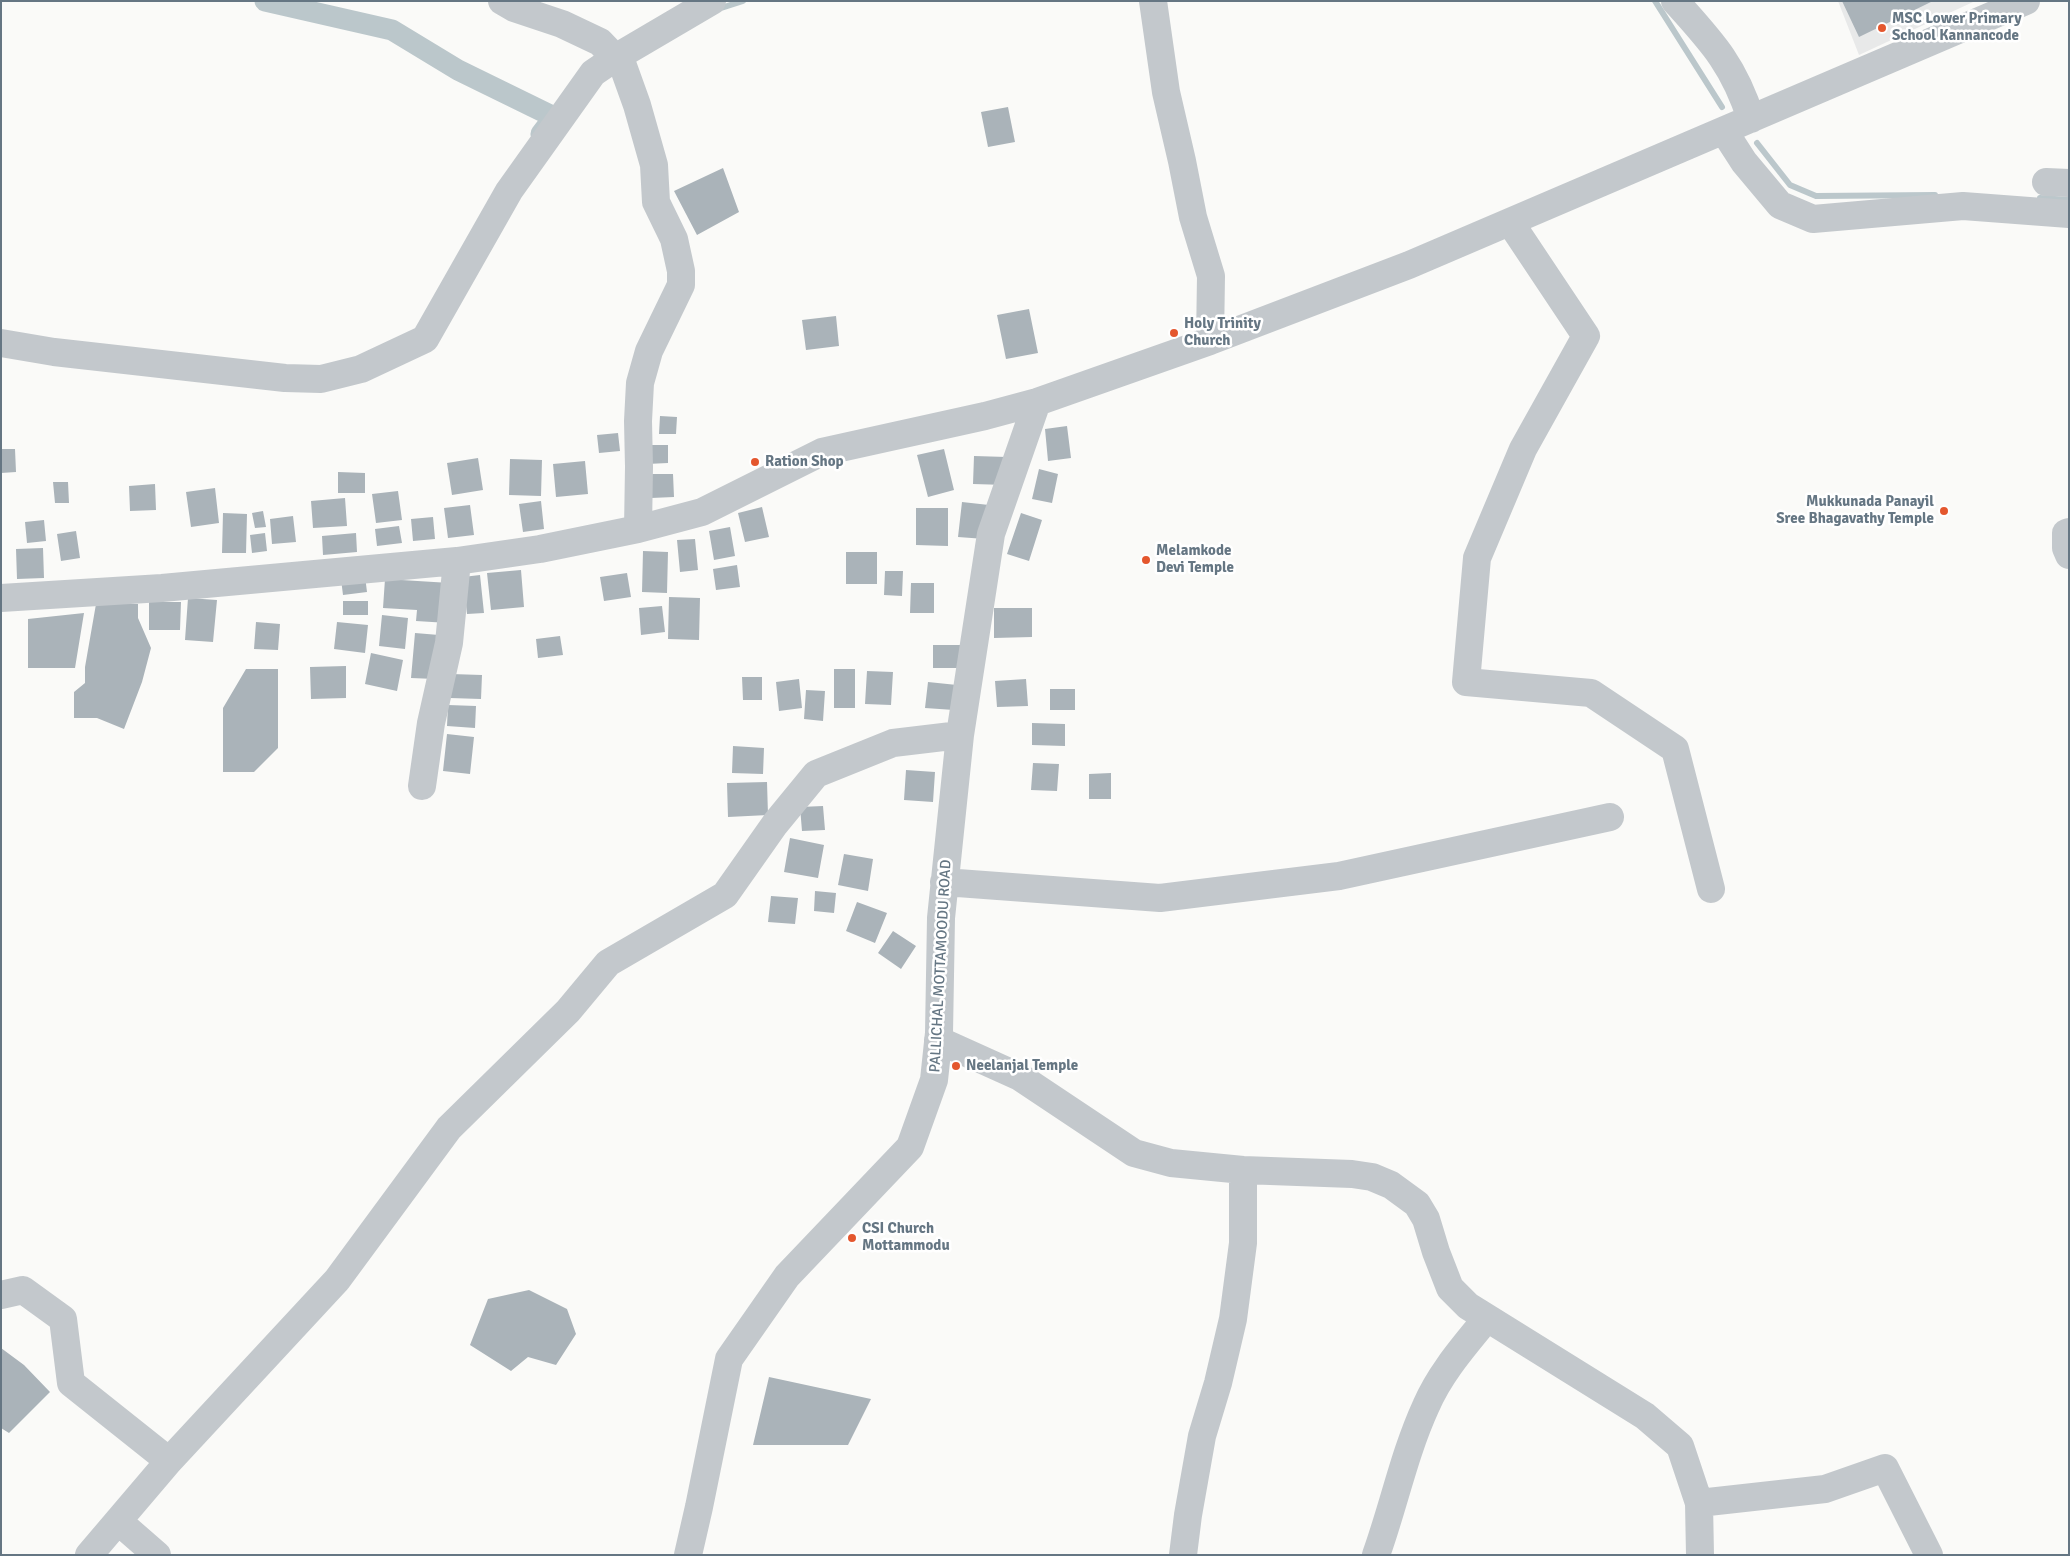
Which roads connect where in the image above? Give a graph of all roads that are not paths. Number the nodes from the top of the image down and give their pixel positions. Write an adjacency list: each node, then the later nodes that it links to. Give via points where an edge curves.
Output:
1 (502, 1): 6 (street, via 600,42)
2 (712, 1): 6 (street)
3 (1153, 1): 11 (street, via 1166,92 1193,217 1211,276)
4 (1675, 1): 7 (street, via 1732,70)
5 (2026, 1): 7 (street)
6 (616, 58): 12 (street, via 593,73 509,191 425,339 393,354 321,380 74,354); 14 (street, via 623,66 637,104 654,165 656,202 674,238 681,271 680,285 649,351 640,383)
7 (1751, 119): 8 (street)
8 (1724, 131): 9 (street, via 1744,162 1780,204 1813,219 1963,206); 10 (street)
9 (2069, 214)
10 (1510, 222): 11 (street, via 1409,265); 23 (street, via 1586,336 1523,449 1477,558 1466,682 1591,693 1674,749)
11 (1210, 340): 13 (street)
12 (1, 343)
13 (1037, 402): 14 (street, via 822,452 702,512); 19 (street, PALLICHAL MOTTAMOODU ROAD, via 991,534)
14 (638, 529): 17 (street, via 540,549)
15 (2069, 532): 16 (street, via 2066,533 2066,548)
16 (2069, 554)
17 (457, 561): 18 (street, via 162,588); 20 (street, via 449,644 431,723)
18 (1, 598)
19 (960, 735): 22 (street, PALLICHAL MOTTAMOODU ROAD); 28 (street, via 893,743 816,774 775,824 725,895 608,963 568,1011 449,1128 337,1280)
20 (422, 786)
21 (1610, 817): 22 (street, via 1339,876 1160,898)
22 (944, 882): 24 (street, PALLICHAL MOTTAMOODU ROAD)
23 (1711, 889)
24 (938, 1040): 25 (street, via 1020,1077 1134,1153 1171,1163); 33 (street, PALLICHAL MOTTAMOODU ROAD, via 934,1080 910,1147 787,1276 729,1359)
25 (1244, 1170): 27 (street, via 1352,1174 1391,1185 1417,1204 1426,1219 1450,1288 1468,1306); 34 (street, via 1243,1244 1233,1319 1202,1436)
26 (1, 1295): 28 (street, via 23,1290 64,1319 71,1383)
27 (1487, 1318): 29 (street, via 1645,1416 1680,1446); 35 (street, via 1448,1367 1426,1404)
28 (169, 1461): 30 (street)
29 (1698, 1503): 36 (street); 37 (street, via 1825,1489 1885,1468)
30 (118, 1521): 31 (street); 32 (street)
31 (89, 1555)
32 (157, 1555)
33 (688, 1555)
34 (1183, 1555)
35 (1376, 1555)
36 (1700, 1555)
37 (1929, 1555)

